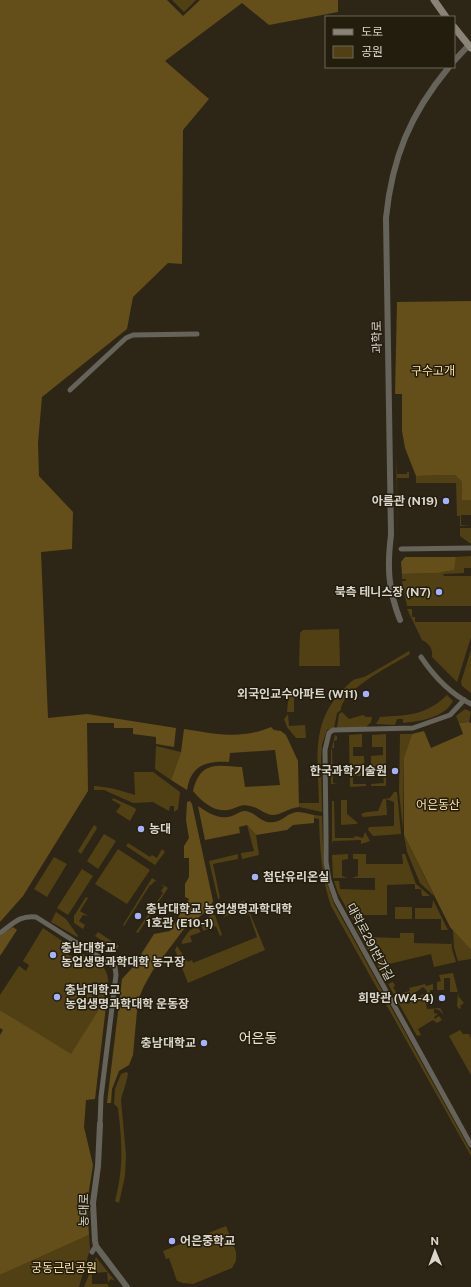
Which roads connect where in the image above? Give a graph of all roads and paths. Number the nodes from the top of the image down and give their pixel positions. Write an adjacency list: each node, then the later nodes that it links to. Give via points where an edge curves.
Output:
1 (434, 0): 2 (main road)
2 (445, 16)
3 (455, 28): 4 (main road)
4 (470, 47): 5 (street)
5 (455, 60)
6 (448, 68): 11 (street, 과학로, via 434,85 408,129 393,173 386,218 391,535 388,558 389,582)
7 (197, 334): 8 (street, via 133,335 126,338)
8 (70, 390)
9 (471, 548): 10 (street)
10 (401, 549)
11 (400, 620)
12 (421, 657): 13 (street, via 442,682)
13 (464, 700): 14 (street); 17 (street, 대학로291번가길, via 450,715 414,728 333,730 328,738 325,760 326,862 336,900)
14 (471, 704)
15 (0, 933): 16 (street, via 21,917 36,917 115,967)
16 (100, 1124): 18 (street, 농대로, via 93,1203)
17 (471, 1146)
18 (96, 1246): 19 (street); 20 (street)
19 (92, 1252)
20 (127, 1287)

